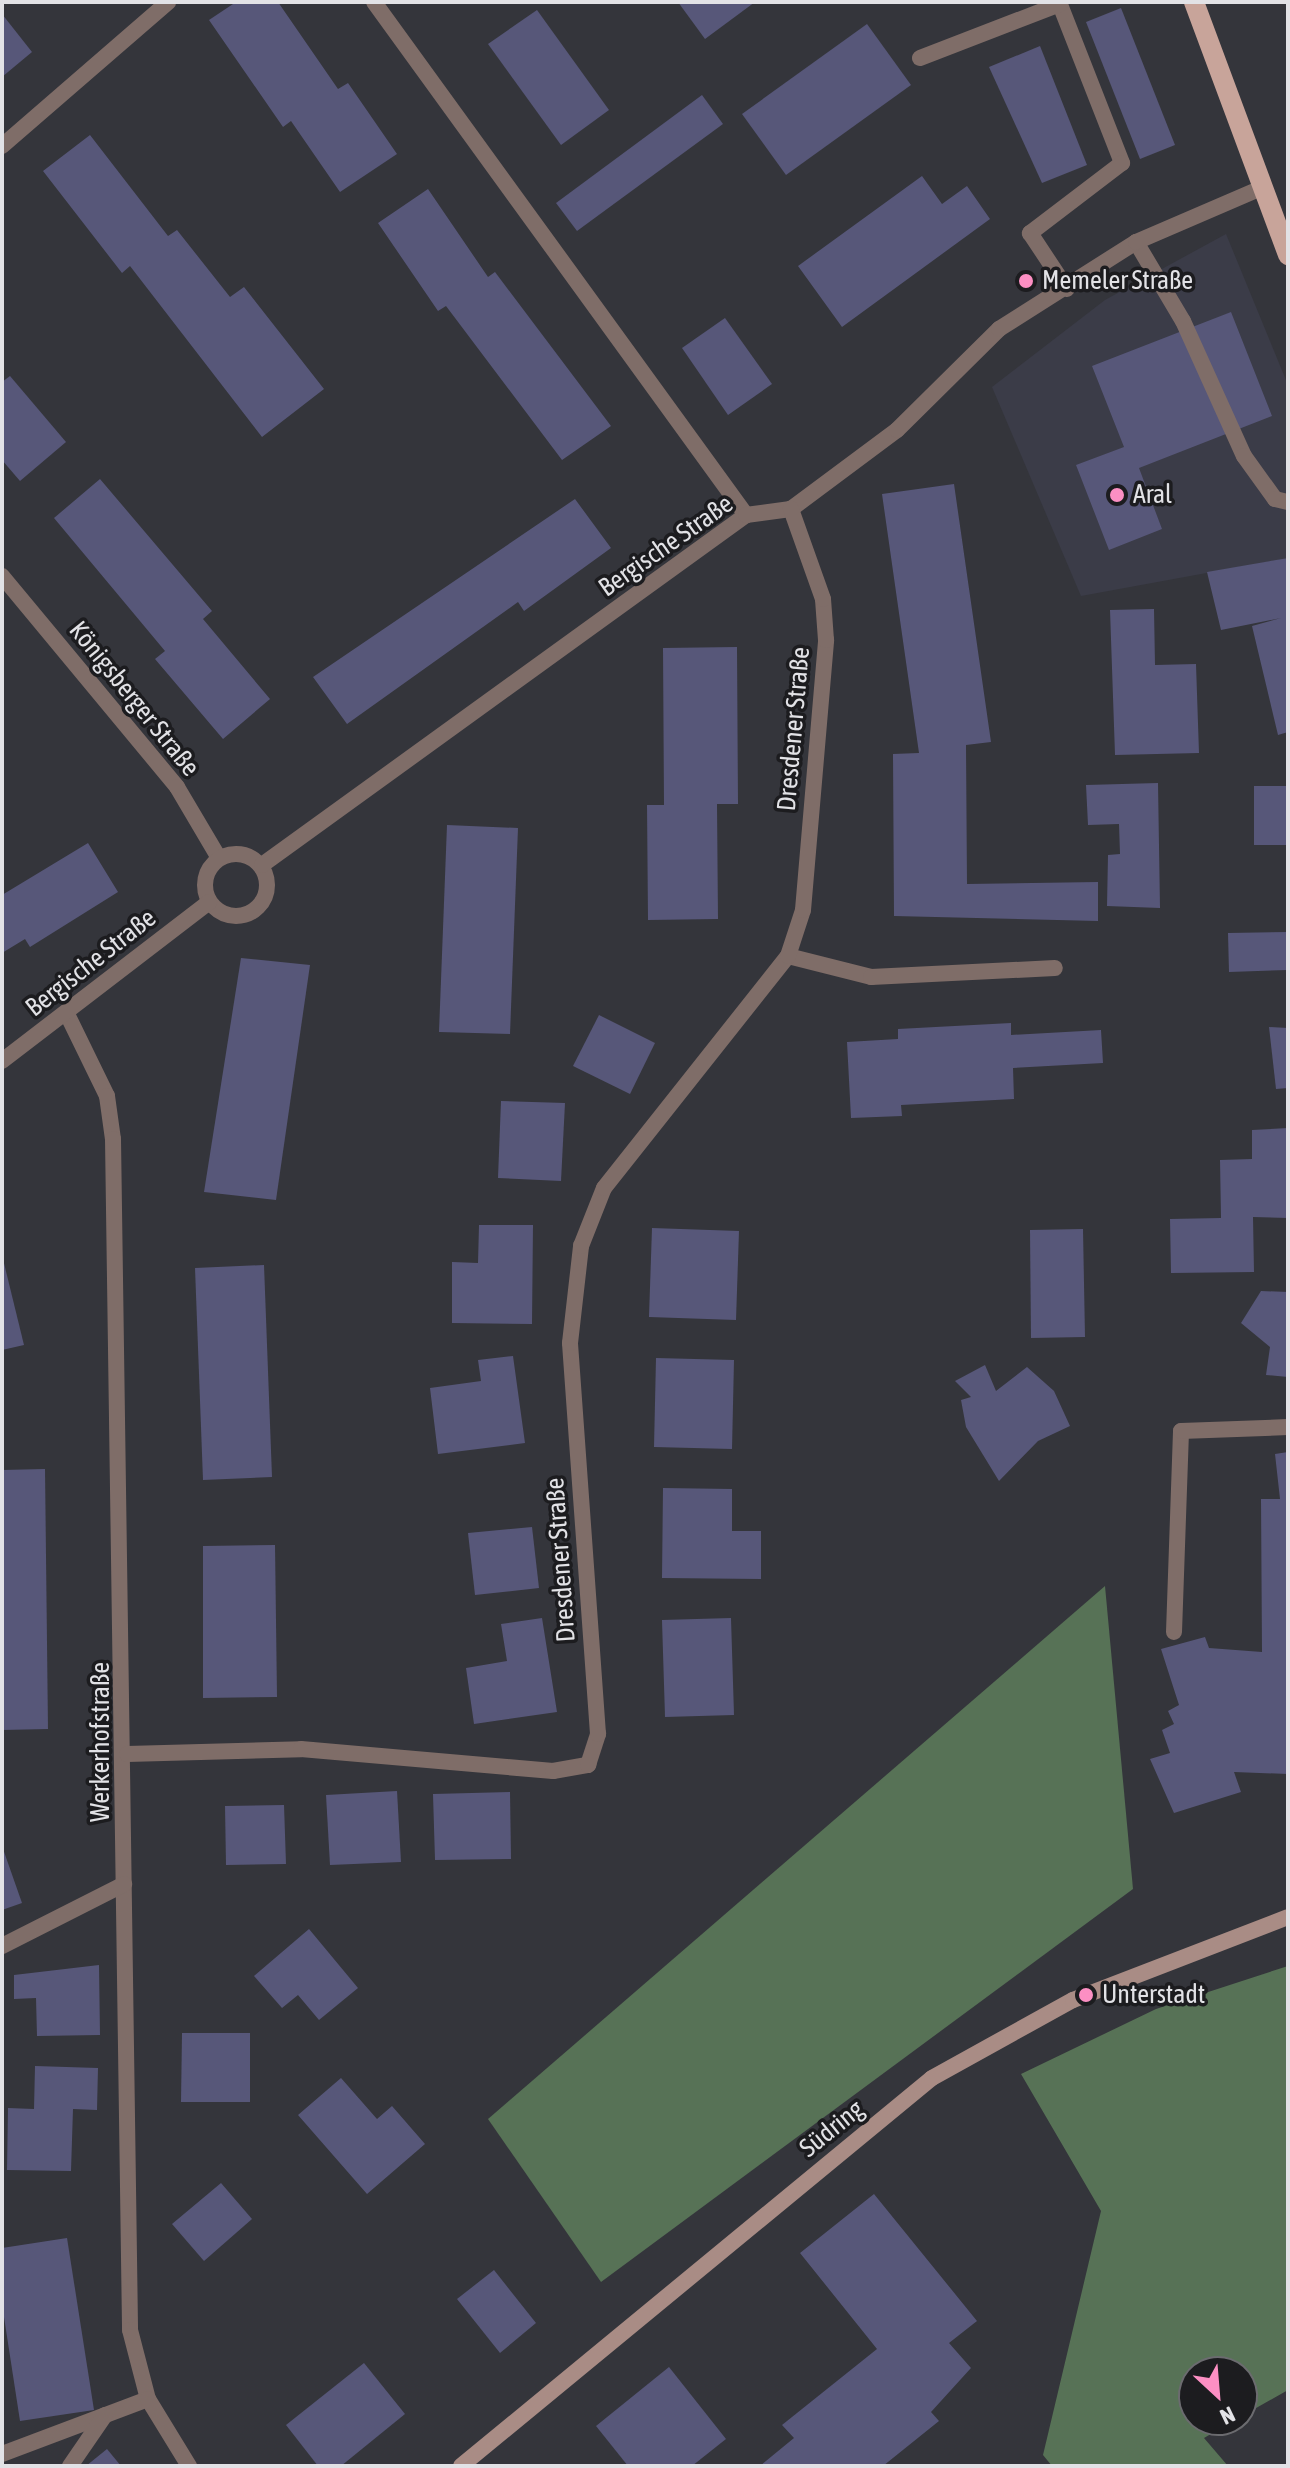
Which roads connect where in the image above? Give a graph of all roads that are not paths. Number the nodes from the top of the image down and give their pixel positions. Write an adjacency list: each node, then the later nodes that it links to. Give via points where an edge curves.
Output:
1 (168, 2): 6 (street)
2 (374, 2): 13 (street)
3 (1194, 2): 7 (main road)
4 (1060, 3): 5 (street); 10 (street, via 1122,163 1030,233)
5 (920, 58)
6 (2, 146)
7 (1264, 187): 8 (street, Bergische Straße); 9 (main road)
8 (1136, 242): 10 (street, Bergische Straße); 11 (street, via 1183,321 1244,456 1275,499)
9 (1288, 255)
10 (1067, 289): 12 (street, Bergische Straße, via 980,344 897,430)
11 (1288, 502)
12 (791, 509): 13 (street, Bergische Straße); 18 (street, Dresdener Straße, via 823,599 826,640 803,910)
13 (746, 515): 16 (street, Bergische Straße)
14 (2, 576): 15 (street, Königsberger Straße, via 177,787)
15 (219, 858): 16 (street, via 251,856); 17 (street, via 203,886)
16 (262, 865): 17 (street, via 268,887 259,908 240,917)
17 (209, 902): 20 (street, Bergische Straße)
18 (788, 956): 19 (street, via 871,977); 24 (street, Dresdener Straße, via 635,1142 604,1188 581,1246 570,1343 598,1734 588,1765 553,1771 301,1749)
19 (1055, 968)
20 (67, 1014): 21 (street, Bergische Straße); 24 (street, Werkerhofstraße, via 107,1096 113,1139)
21 (2, 1061)
22 (1288, 1427): 23 (street, via 1181,1431)
23 (1174, 1632)
24 (127, 1754): 25 (street, Werkerhofstraße)
25 (124, 1884): 27 (street); 28 (street, Werkerhofstraße, via 130,2330)
26 (1288, 1917): 33 (street, Südring, via 1073,2000 932,2078)
27 (2, 1946)
28 (148, 2399): 29 (street); 32 (street, Werkerhofstraße)
29 (105, 2415): 30 (street); 31 (street)
30 (2, 2454)
31 (70, 2466)
32 (189, 2466)
33 (461, 2466)

